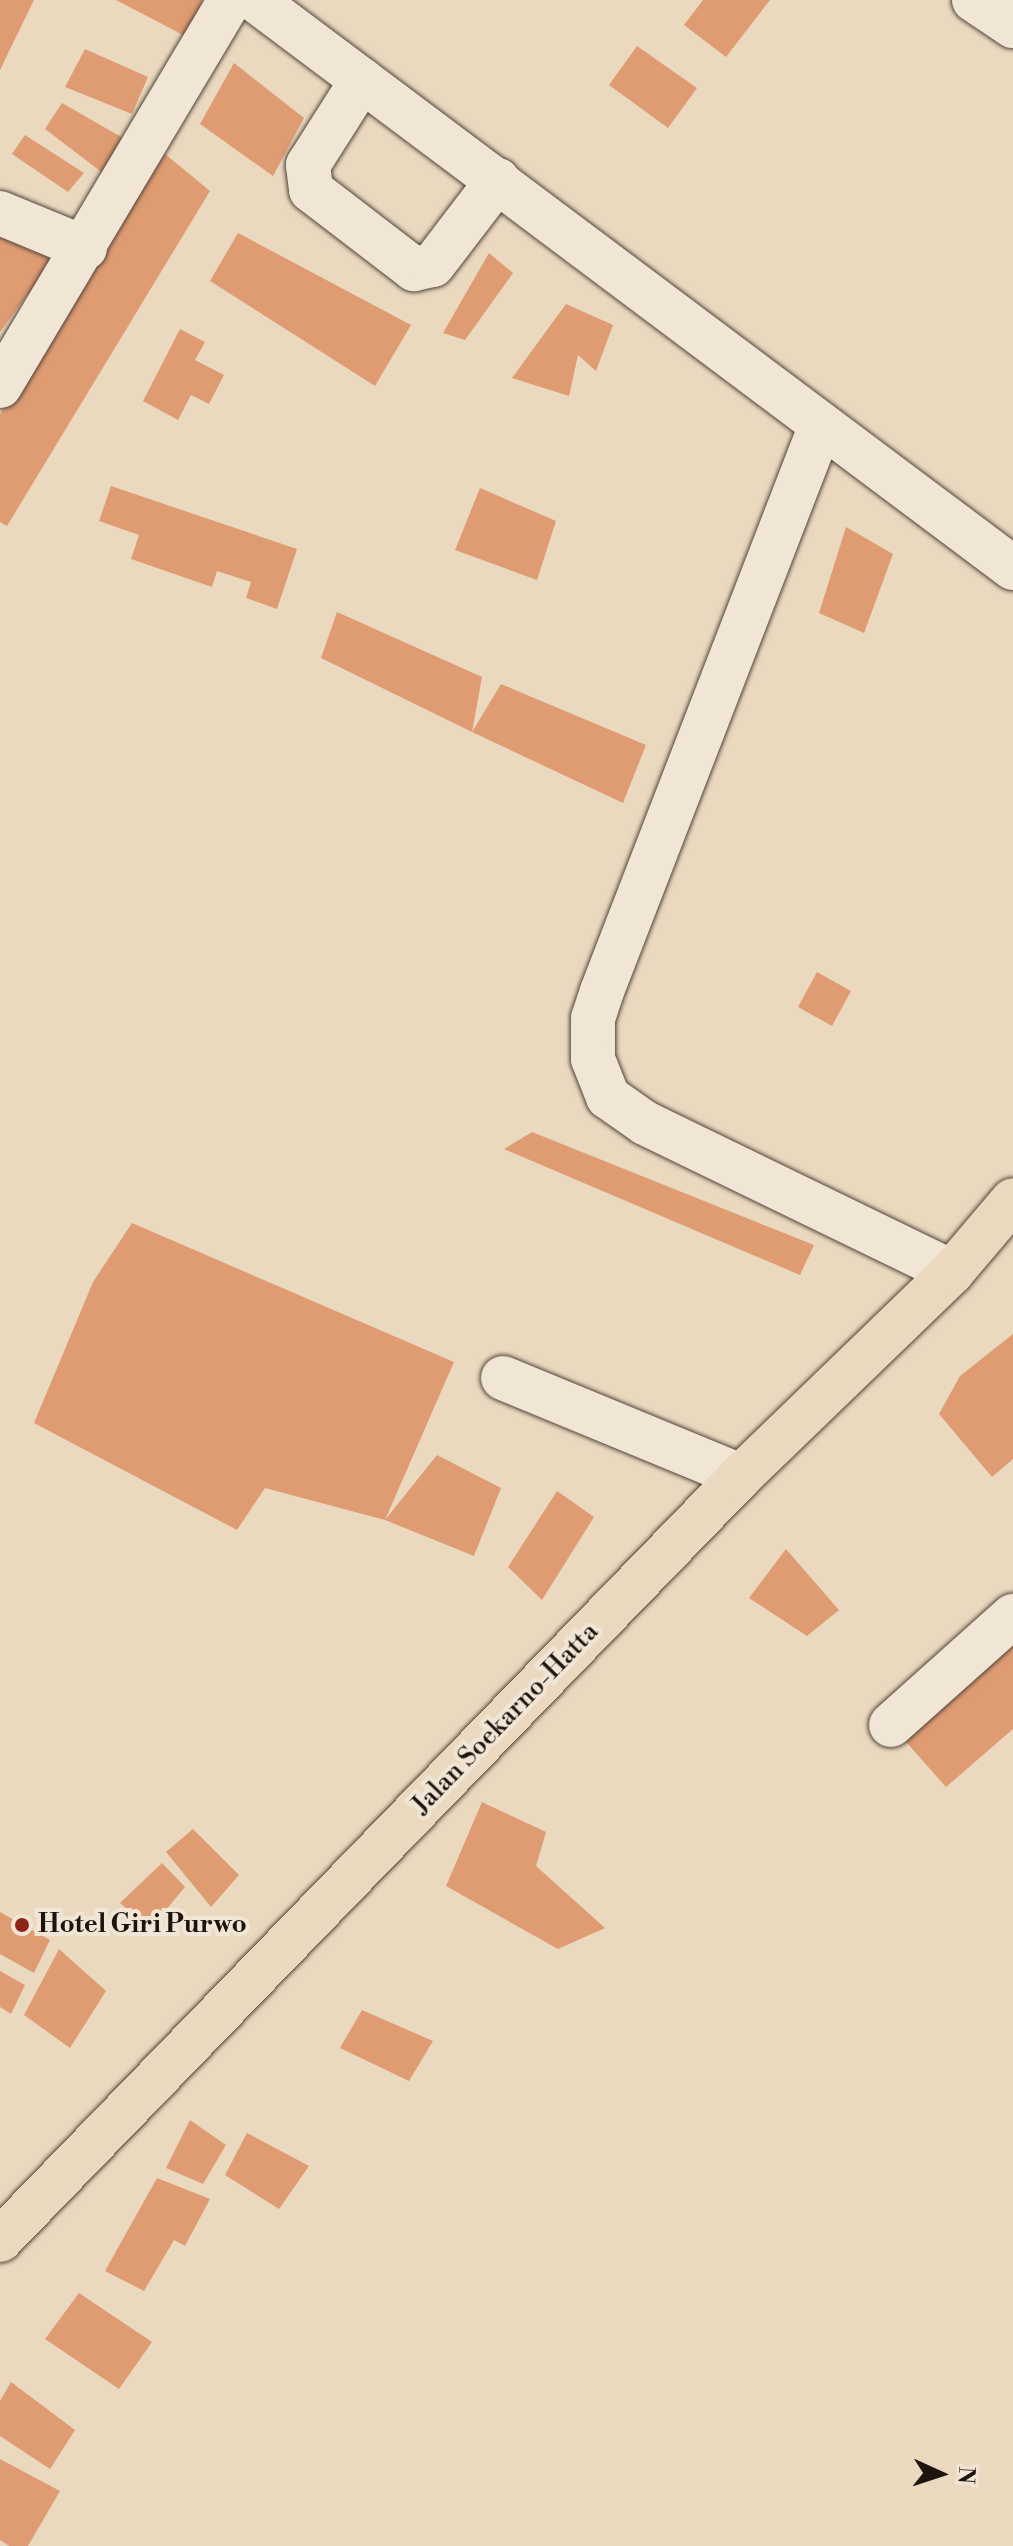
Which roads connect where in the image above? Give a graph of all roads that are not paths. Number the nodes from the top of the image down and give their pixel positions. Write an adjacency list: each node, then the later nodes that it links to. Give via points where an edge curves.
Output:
1 (230, 0): 8 (street)
2 (255, 0): 5 (street)
3 (974, 0): 4 (street)
4 (1013, 26)
5 (362, 80): 6 (street); 6 (street, via 308,165 311,190 414,269 433,265)
6 (498, 180): 10 (street)
7 (0, 213): 8 (street)
8 (85, 248): 9 (street)
9 (0, 386)
10 (821, 425): 11 (street); 13 (street, via 602,991 593,1018 593,1059 608,1097 645,1123)
11 (1013, 568)
12 (1011, 1205): 13 (highway, Jalan Soekarno-Hatta)
13 (952, 1272): 15 (highway, Jalan Soekarno-Hatta)
14 (503, 1378): 15 (street)
15 (741, 1476): 18 (highway, Jalan Soekarno-Hatta)
16 (1013, 1616): 17 (street)
17 (891, 1725)
18 (0, 2240)

